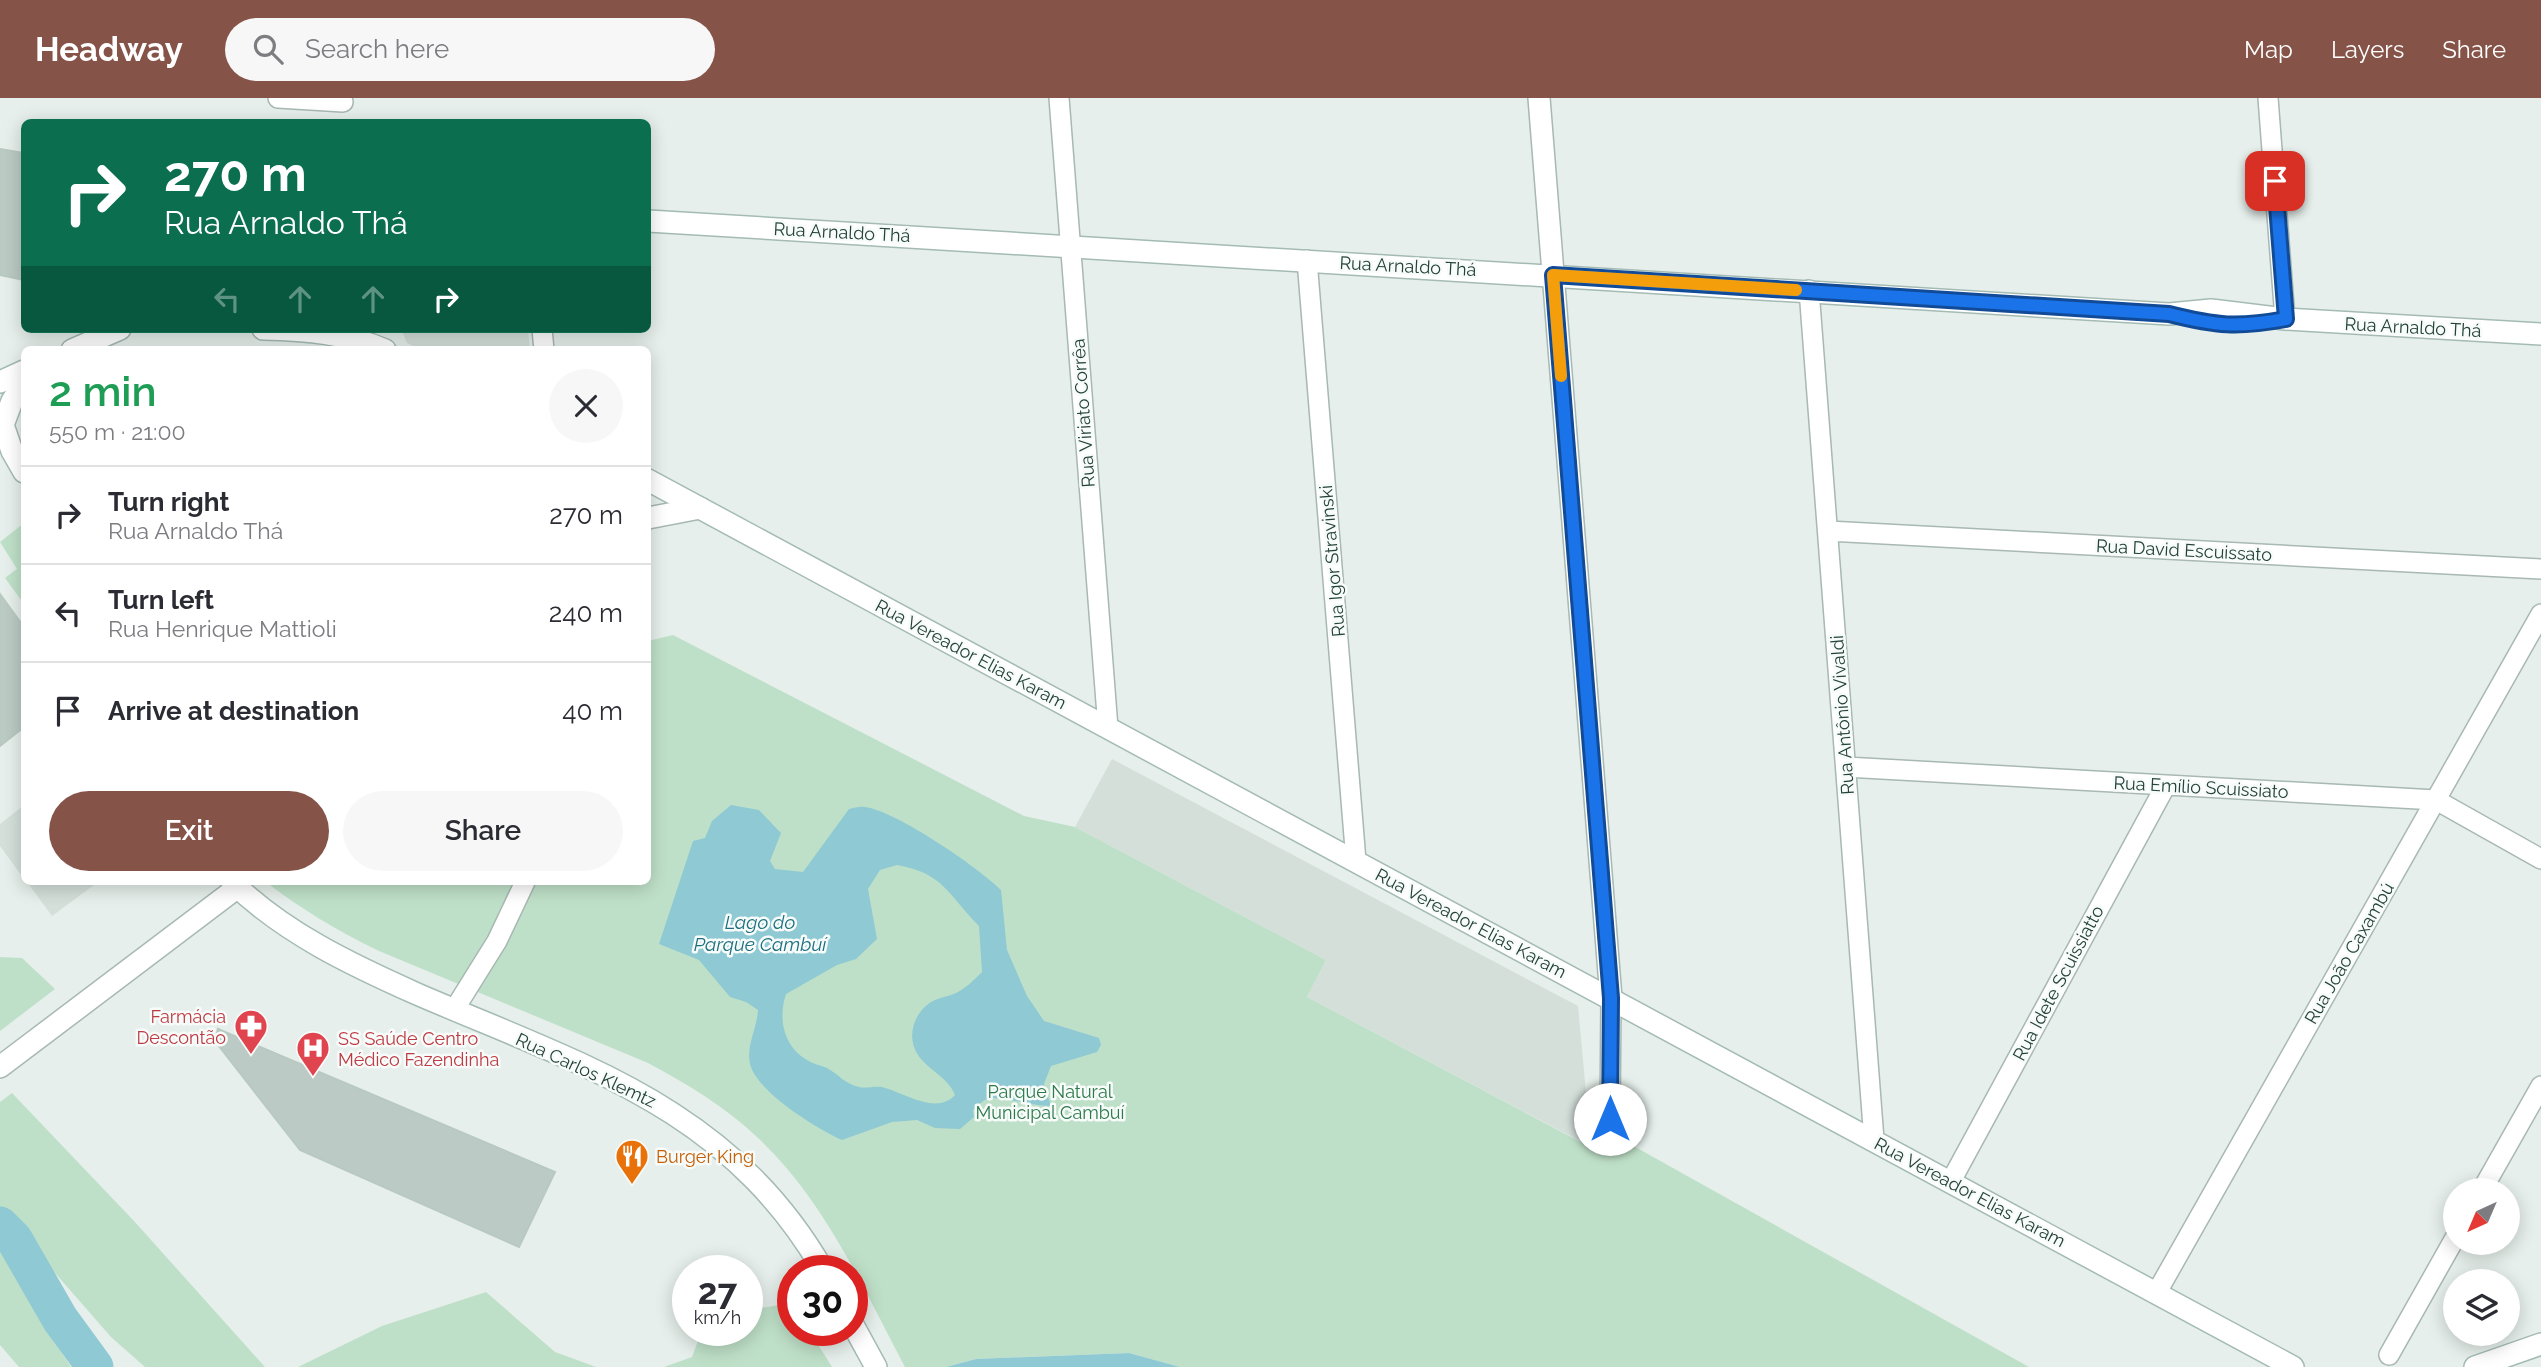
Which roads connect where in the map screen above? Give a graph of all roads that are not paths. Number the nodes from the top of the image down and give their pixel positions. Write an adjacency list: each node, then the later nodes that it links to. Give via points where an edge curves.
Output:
1 (278, 98): 5 (street)
2 (1059, 98): 8 (street, Rua Viriato Corrêa)
3 (1539, 98): 10 (main road)
4 (2268, 98): 12 (street)
5 (343, 100): 6 (street)
6 (345, 119)
7 (651, 221): 8 (main road, Rua Arnaldo Thá)
8 (1070, 246): 9 (main road, Rua Arnaldo Thá); 30 (street, Rua Viriato Corrêa)
9 (1307, 260): 10 (main road, Rua Arnaldo Thá); 35 (street, Rua Igor Stravinski)
10 (1553, 275): 11 (main road, Rua Arnaldo Thá); 38 (main road)
11 (1810, 290): 12 (main road, Rua Arnaldo Thá, via 2169,314 2210,324 2246,326); 27 (street, Rua Antônio Vivaldi)
12 (2286, 319): 15 (main road, Rua Arnaldo Thá)
13 (111, 333): 16 (main road)
14 (328, 333): 17 (main road)
15 (2541, 334)
16 (81, 346)
17 (375, 346)
18 (21, 372): 19 (main road)
19 (0, 382)
20 (21, 387): 21 (main road)
21 (1, 423): 22 (main road); 23 (main road)
22 (21, 435)
23 (21, 467)
24 (651, 482): 25 (main road, Rua Vereador Elias Karam)
25 (700, 508): 26 (main road); 30 (main road, Rua Vereador Elias Karam)
26 (651, 517)
27 (1828, 531): 28 (street, Rua David Escuissato); 31 (street, Rua Antônio Vivaldi)
28 (2541, 569)
29 (2541, 614): 33 (street, Rua João Caxambú)
30 (1108, 728): 35 (main road, Rua Vereador Elias Karam)
31 (1846, 767): 32 (street, Rua Emílio Scuissiato); 43 (street, Rua Antônio Vivaldi)
32 (2166, 785): 33 (street, Rua Emílio Scuissiato); 45 (street, Rua Idete Scuissiatto)
33 (2436, 800): 34 (street, Rua Emílio Scuissiato); 48 (street, Rua João Caxambú)
34 (2541, 859)
35 (1356, 861): 38 (main road, Rua Vereador Elias Karam)
36 (235, 885): 39 (main road, Rua Carlos Klemtz, via 320,947); 40 (main road)
37 (524, 885): 39 (street, via 497,941)
38 (1611, 998): 42 (street); 43 (main road, Rua Vereador Elias Karam)
39 (454, 1010): 46 (main road, Rua Carlos Klemtz, via 625,1085 706,1135 768,1192)
40 (0, 1067)
41 (2541, 1086): 44 (street)
42 (1610, 1119)
43 (1874, 1140): 45 (main road, Rua Vereador Elias Karam)
44 (2489, 1178)
45 (1951, 1181): 48 (main road, Rua Vereador Elias Karam)
46 (812, 1255)
47 (2445, 1255): 51 (street)
48 (2157, 1292): 53 (main road, Rua Vereador Elias Karam)
49 (2541, 1344): 54 (main road)
50 (865, 1346): 52 (main road)
51 (2389, 1355)
52 (876, 1367)
53 (2293, 1367)
54 (2475, 1367)

